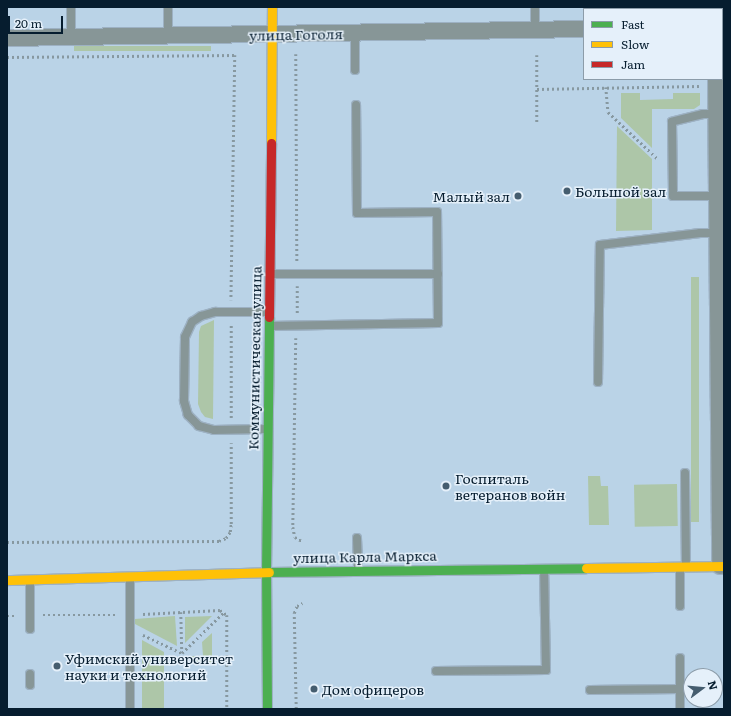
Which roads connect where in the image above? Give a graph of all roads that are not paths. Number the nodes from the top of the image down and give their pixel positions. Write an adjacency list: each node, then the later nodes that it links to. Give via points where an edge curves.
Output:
1 (71, 7): 10 (lane)
2 (168, 7): 9 (lane)
3 (272, 7): 8 (main road, Коммунистическая улица)
4 (535, 7): 6 (lane)
5 (583, 29): 6 (street, улица Гоголя)
6 (535, 30): 7 (street, улица Гоголя)
7 (355, 33): 8 (street, улица Гоголя); 12 (lane)
8 (272, 35): 9 (street, улица Гоголя); 18 (main road, Коммунистическая улица)
9 (168, 36): 10 (street, улица Гоголя)
10 (71, 37): 11 (street, улица Гоголя)
11 (7, 38)
12 (355, 70)
13 (710, 82): 15 (street)
14 (356, 105): 19 (lane, via 357,213 437,212)
15 (716, 114): 16 (street); 16 (lane, via 703,114 672,122 673,196)
16 (717, 196): 17 (street)
17 (717, 233): 22 (lane, via 600,245); 27 (street)
18 (269, 274): 19 (lane); 20 (main road, Коммунистическая улица)
19 (438, 274): 21 (lane, via 438,323)
20 (269, 312): 21 (main road, Коммунистическая улица); 23 (lane, via 215,312 201,316 192,322 185,337 184,401 188,415 199,426 214,430)
21 (269, 326): 23 (main road, Коммунистическая улица)
22 (598, 382)
23 (267, 429): 30 (main road, Коммунистическая улица)
24 (685, 473): 26 (lane)
25 (357, 538): 29 (lane)
26 (683, 566): 27 (main road, улица Карла Маркса); 28 (main road, улица Карла Маркса); 34 (lane)
27 (722, 566)
28 (544, 568): 29 (main road, улица Карла Маркса); 37 (lane, via 546,670)
29 (358, 570): 30 (main road, улица Карла Маркса)
30 (266, 572): 31 (main road, улица Карла Маркса); 43 (main road, Коммунистическая улица)
31 (130, 576): 32 (main road, улица Карла Маркса); 42 (lane)
32 (30, 579): 33 (main road, улица Карла Маркса); 35 (lane)
33 (7, 580)
34 (680, 606)
35 (30, 629)
36 (680, 658): 40 (lane)
37 (436, 671)
38 (30, 674): 39 (lane)
39 (30, 685)
40 (680, 689): 41 (lane); 44 (lane)
41 (590, 690)
42 (130, 709)
43 (267, 709)
44 (680, 709)

